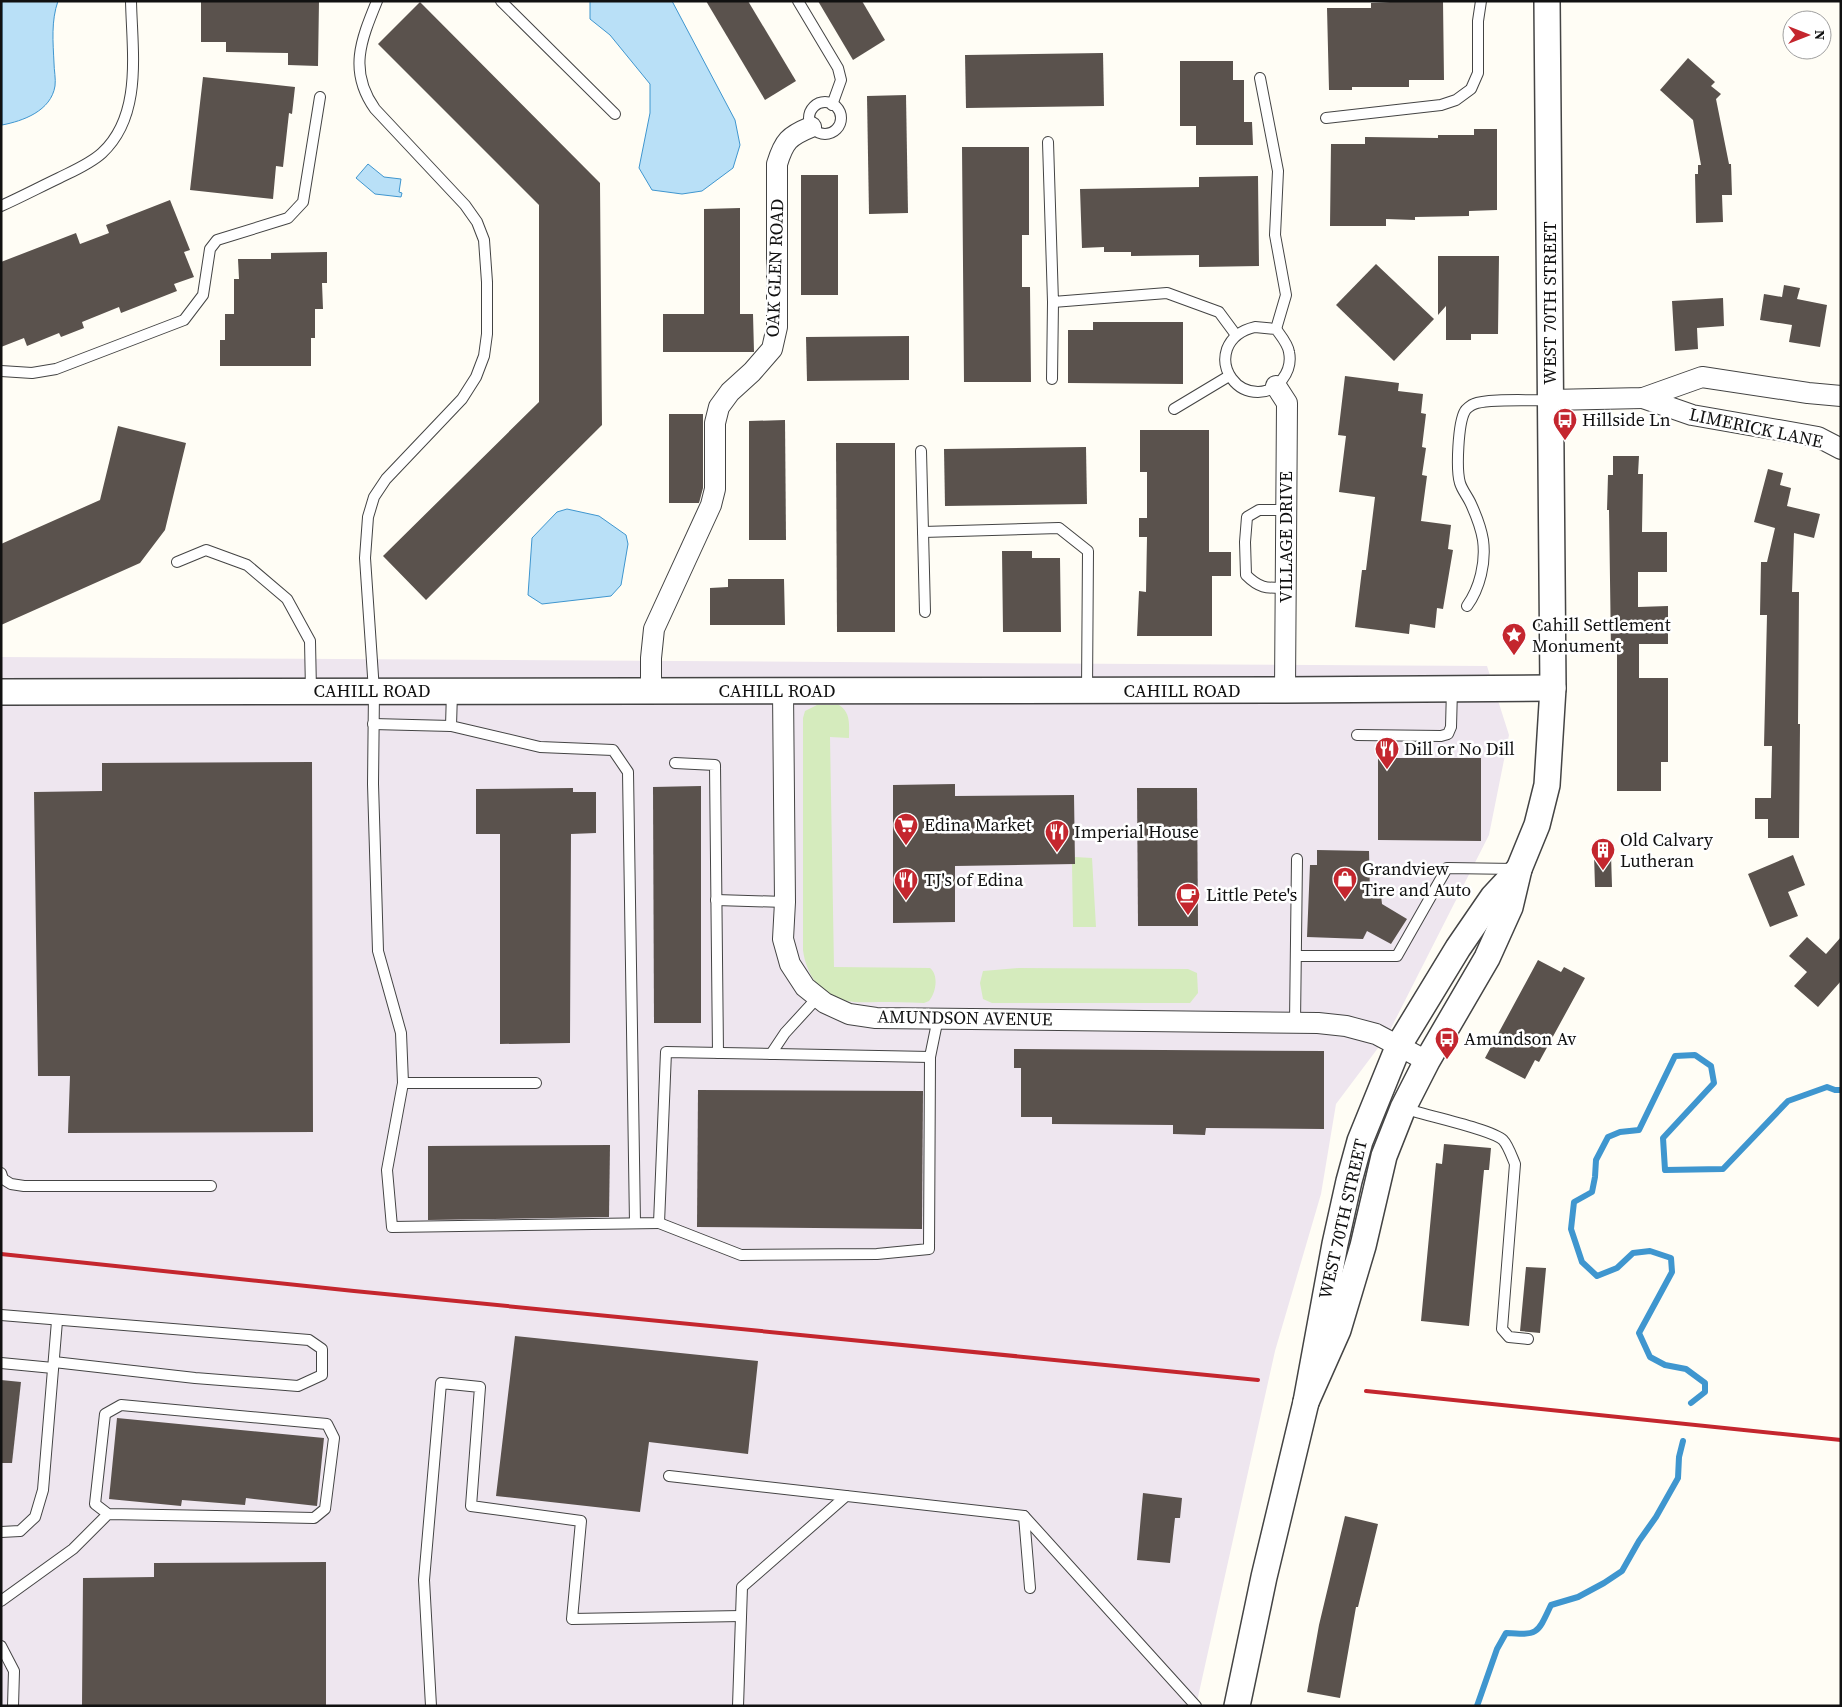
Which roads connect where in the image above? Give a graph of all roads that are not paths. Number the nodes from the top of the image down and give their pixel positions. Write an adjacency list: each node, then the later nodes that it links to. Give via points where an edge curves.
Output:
1 (131, 1): 14 (lane, via 133,74 130,103 120,130 102,153 77,169)
2 (377, 1): 39 (lane, via 363,34 359,61 361,84 375,109 477,222 484,240 488,282 487,334 484,356 476,377 462,399 386,479 374,497 368,517 365,558)
3 (501, 1): 10 (lane)
4 (798, 1): 9 (lane, via 838,68 841,80)
5 (1481, 1): 11 (lane, via 1478,73 1471,89 1456,100 1441,105)
6 (1547, 1): 24 (street, WEST 70TH STREET)
7 (1260, 78): 16 (lane, via 1278,171 1276,235 1286,295)
8 (320, 97): 18 (lane, via 303,202 288,218 217,240 210,249 203,295 184,320 56,369 32,373)
9 (832, 105): 12 (lane, via 825,102 814,106 809,116); 12 (lane, via 841,116 839,127 830,134 819,134)
10 (615, 114)
11 (1326, 118)
12 (811, 127): 36 (street, OAK GLEN ROAD, via 793,134 782,146 777,164 777,327 772,349 719,406 715,423 712,506 654,629)
13 (1048, 142): 15 (lane)
14 (1, 206)
15 (1053, 302): 17 (lane, via 1167,293 1220,312); 20 (lane)
16 (1276, 329): 17 (lane, via 1255,327); 21 (lane, via 1289,350 1290,361 1288,371)
17 (1236, 335): 19 (lane, via 1226,354)
18 (1, 371)
19 (1229, 376): 21 (lane, via 1247,390 1258,392); 25 (lane)
20 (1052, 378)
21 (1276, 386): 28 (street, VILLAGE DRIVE, via 1287,404)
22 (1841, 396): 23 (street, via 1702,377)
23 (1643, 398): 24 (street); 26 (street, LIMERICK LANE, via 1692,416 1818,437)
24 (1550, 400): 32 (lane, via 1488,402 1474,404 1465,410 1461,422 1458,470 1460,484 1477,518 1484,550 1475,594); 34 (street, WEST 70TH STREET)
25 (1174, 409)
26 (1841, 448)
27 (920, 451): 29 (lane)
28 (1287, 510): 31 (street, VILLAGE DRIVE); 31 (lane, via 1259,510 1247,517 1245,542 1246,574 1256,584)
29 (923, 532): 33 (lane); 42 (lane, via 1059,528 1088,551)
30 (177, 562): 38 (lane, via 206,550 247,565 287,599 310,641)
31 (1286, 588): 37 (street, VILLAGE DRIVE)
32 (1467, 606)
33 (925, 612)
34 (1554, 688): 35 (street, CAHILL ROAD); 49 (street, WEST 70TH STREET, via 1548,785 1537,825)
35 (1452, 689): 37 (street, CAHILL ROAD); 46 (lane, via 1448,734)
36 (651, 690): 40 (street, CAHILL ROAD); 41 (street, CAHILL ROAD)
37 (1285, 690): 42 (street, CAHILL ROAD)
38 (311, 691): 39 (street, CAHILL ROAD); 43 (street, CAHILL ROAD)
39 (374, 691): 40 (street, CAHILL ROAD); 44 (lane)
40 (452, 691): 45 (lane)
41 (783, 691): 42 (street, CAHILL ROAD); 51 (street, AMUNDSON AVENUE)
42 (1087, 691)
43 (1, 692)
44 (374, 724): 45 (lane); 61 (lane, via 378,951 401,1033)
45 (451, 726): 66 (lane, via 540,747 613,750 628,772)
46 (1357, 736)
47 (675, 763): 50 (lane, via 715,765)
48 (1297, 859): 52 (lane)
49 (1519, 869): 52 (lane, via 1447,868 1397,956); 56 (street, WEST 70TH STREET, via 1493,897 1468,933); 60 (street, WEST 70TH STREET, via 1510,907 1486,958)
50 (716, 900): 51 (lane); 57 (lane)
51 (785, 902): 53 (street, AMUNDSON AVENUE, via 783,938 790,964 805,987)
52 (1296, 956): 55 (lane)
53 (818, 998): 54 (street, AMUNDSON AVENUE, via 849,1014 876,1018); 58 (lane, via 785,1032)
54 (938, 1018): 55 (street, AMUNDSON AVENUE); 59 (lane)
55 (1295, 1023): 56 (street, AMUNDSON AVENUE, via 1346,1026 1376,1034)
56 (1399, 1045): 60 (street, AMUNDSON AVENUE); 73 (street, WEST 70TH STREET, via 1360,1141 1349,1181 1318,1326)
57 (718, 1053): 58 (lane); 67 (lane, via 666,1052)
58 (771, 1054): 59 (lane)
59 (930, 1057): 67 (lane, via 928,1249 878,1254 741,1255)
60 (1426, 1061): 63 (street, WEST 70TH STREET)
61 (403, 1082): 62 (lane); 66 (lane, via 387,1170 392,1227)
62 (536, 1084)
63 (1403, 1108): 70 (lane, via 1486,1131 1503,1140 1515,1164 1502,1329 1509,1337); 73 (street, WEST 70TH STREET, via 1384,1156 1363,1246 1338,1330)
64 (1, 1173): 65 (lane, via 3,1179 11,1184 24,1186)
65 (211, 1186)
66 (635, 1223): 67 (lane)
67 (659, 1223)
68 (1, 1315): 69 (lane)
69 (57, 1321): 72 (lane); 72 (lane, via 309,1340 322,1350 322,1375 298,1386)
70 (1528, 1339)
71 (1, 1363): 72 (lane)
72 (54, 1365): 78 (lane, via 43,1490 34,1517 20,1531)
73 (1306, 1402): 87 (street, WEST 70TH STREET)
74 (669, 1476): 75 (lane)
75 (846, 1496): 77 (lane); 81 (lane, via 742,1587)
76 (108, 1514): 76 (lane, via 314,1518 325,1509 334,1438 327,1424 121,1405 105,1414 95,1504); 80 (lane, via 73,1548)
77 (1024, 1516): 79 (lane); 86 (lane)
78 (1, 1532)
79 (1030, 1588)
80 (1, 1601)
81 (741, 1616): 84 (lane, via 572,1619 581,1521 471,1506 480,1387 441,1383 424,1580); 85 (lane)
82 (1, 1646): 83 (lane, via 14,1671)
83 (13, 1706)
84 (431, 1706)
85 (738, 1706)
86 (1196, 1706)
87 (1236, 1706)

